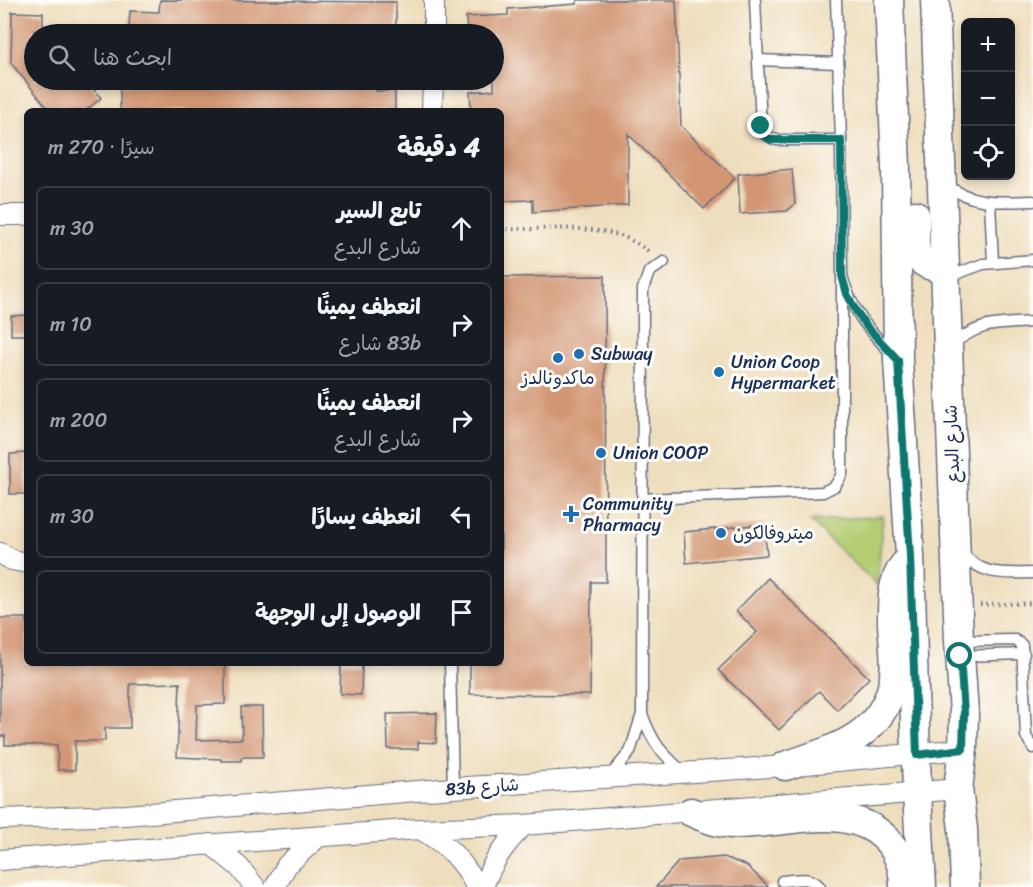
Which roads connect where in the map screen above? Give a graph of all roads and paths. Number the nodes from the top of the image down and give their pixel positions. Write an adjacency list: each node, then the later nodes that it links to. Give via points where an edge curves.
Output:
1 (434, 0): 6 (street)
2 (755, 0): 7 (lane)
3 (836, 0): 8 (lane)
4 (889, 0): 12 (main road)
5 (935, 0): 13 (main road, شارع البدع)
6 (434, 24)
7 (758, 60): 8 (lane); 11 (lane, via 764,135 776,140)
8 (838, 63): 11 (lane)
9 (433, 90): 10 (street)
10 (432, 108)
11 (841, 140): 23 (lane)
12 (896, 167): 22 (main road, via 915,201 919,260); 26 (main road)
13 (942, 182): 15 (lane, via 964,197); 22 (main road, شارع البدع)
14 (1033, 201): 15 (lane)
15 (990, 203): 21 (lane)
16 (0, 215): 17 (street)
17 (24, 215)
18 (504, 229): 20 (path, via 607,232 631,240)
19 (1033, 260): 21 (lane)
20 (664, 262): 27 (lane, via 649,272 643,289)
21 (993, 262): 22 (lane)
22 (945, 273): 25 (main road, شارع البدع)
23 (842, 276): 26 (lane, via 856,311); 27 (lane, via 842,474 835,486 824,492)
24 (1033, 322): 25 (lane, via 982,326)
25 (948, 347): 28 (main road, شارع البدع)
26 (898, 360): 30 (main road)
27 (643, 499): 37 (lane)
28 (956, 544): 32 (lane, via 969,561 987,571); 34 (main road, شارع البدع)
29 (0, 553): 31 (street)
30 (910, 556): 40 (main road); 41 (main road, via 894,587 893,683 879,717 860,736 838,748)
31 (24, 562)
32 (1033, 573)
33 (1033, 603): 34 (path)
34 (958, 606): 35 (main road, شارع البدع)
35 (959, 648): 38 (lane, via 1024,654 1026,736); 39 (main road, شارع البدع)
36 (450, 666): 44 (lane)
37 (642, 714): 42 (lane, via 658,748); 43 (lane, via 630,752)
38 (1033, 748)
39 (963, 749): 40 (street, 83b شارع); 45 (main road, شارع البدع)
40 (917, 755): 41 (street, 83b شارع); 46 (main road)
41 (785, 766): 42 (street, 83b شارع)
42 (684, 773): 43 (street, 83b شارع)
43 (607, 780): 44 (street, 83b شارع)
44 (453, 788): 48 (street, 83b شارع, via 126,815)
45 (958, 789): 46 (street); 62 (main road, شارع البدع)
46 (917, 792): 47 (street); 61 (main road)
47 (691, 812): 49 (street); 60 (main road, via 734,824 829,817 866,823 892,846 900,860)
48 (0, 819)
49 (524, 825): 50 (street); 58 (street, via 495,858)
50 (420, 829): 51 (street); 57 (street, via 459,857)
51 (318, 837): 52 (street); 56 (street, via 287,865)
52 (212, 844): 53 (street); 55 (street)
53 (0, 860)
54 (782, 881): 59 (lane, via 810,879)
55 (255, 887)
56 (275, 887)
57 (476, 887)
58 (483, 887)
59 (820, 887)
60 (904, 887)
61 (922, 887)
62 (965, 887)

